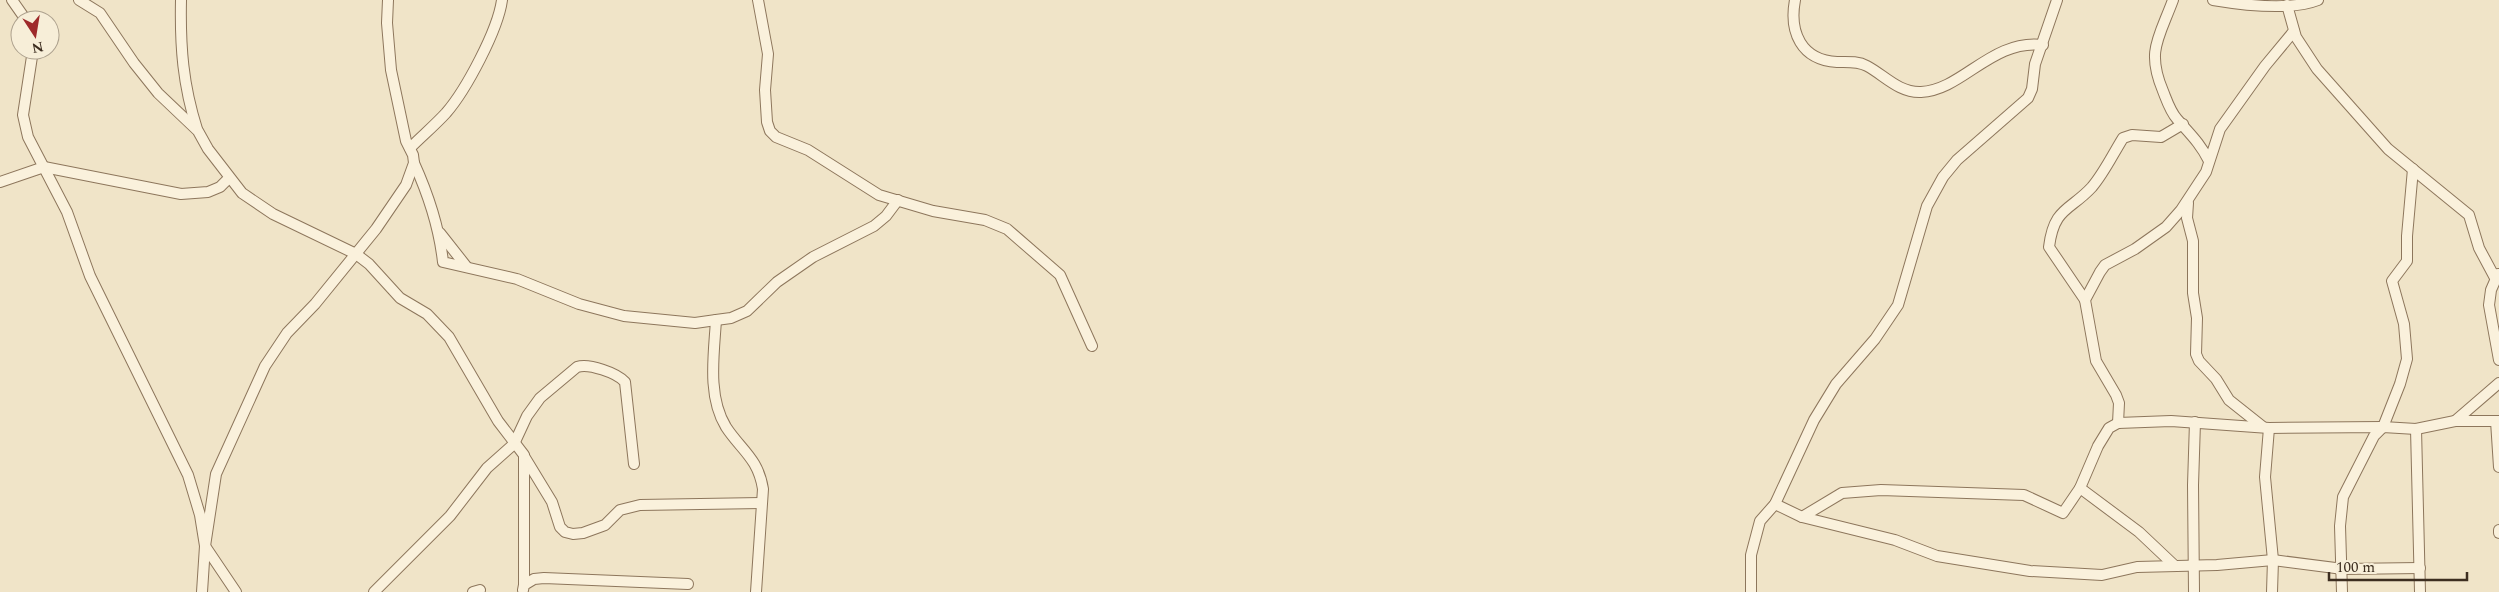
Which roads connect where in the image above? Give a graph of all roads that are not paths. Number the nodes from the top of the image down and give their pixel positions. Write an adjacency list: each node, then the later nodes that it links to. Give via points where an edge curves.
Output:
1 (79, 0): 17 (street, via 100,13 158,93)
2 (181, 0): 17 (street, via 182,67 186,96)
3 (388, 0): 18 (street, via 391,70)
4 (502, 0): 18 (street, via 497,20 475,68 446,112)
5 (758, 0): 25 (street, via 768,54 765,90 770,131 785,142 808,150 879,195)
6 (1795, 0): 14 (street, via 1793,11 1797,36 1804,50 1822,59 1866,64 1903,89 1921,92 1944,85 1993,56 2019,46)
7 (2057, 0): 14 (street)
8 (2173, 0): 16 (street, via 2156,41 2154,61 2155,73 2172,112)
9 (2213, 0): 11 (street)
10 (2318, 0): 12 (street)
11 (2262, 2): 12 (street)
12 (2286, 5): 13 (street)
13 (2294, 31): 19 (street, via 2220,129); 22 (street, via 2317,69 2388,149)
14 (2043, 45): 49 (street, via 2035,64 2028,98 1957,160 1943,177 1927,206 1898,305 1875,339 1836,384 1814,420)
15 (31, 60): 21 (street, via 23,115 28,137)
16 (2183, 124): 19 (street, via 2195,136); 31 (street, via 2162,137 2132,135 2123,138 2092,187 2065,208 2058,218 2049,247)
17 (198, 131): 23 (street)
18 (410, 148): 20 (street)
19 (2210, 161): 26 (street)
20 (414, 163): 27 (street, via 430,197); 28 (street, via 406,185)
21 (44, 167): 23 (street, via 180,194 208,192); 24 (street); 51 (street, via 67,212 90,276 188,475 200,515)
22 (2413, 169): 30 (street, via 2469,215 2479,248); 40 (street, via 2408,261 2392,281 2404,324 2407,359)
23 (229, 178): 28 (street, via 242,193 273,214)
24 (0, 182)
25 (898, 200): 32 (street, via 874,226 813,256 777,282 747,311); 33 (street, via 933,211 985,220 1007,229 1060,275)
26 (2188, 201): 31 (street, via 2166,227 2105,265); 41 (street, via 2187,218 2193,241 2196,354 2229,400)
27 (440, 234): 29 (street); 29 (street, via 443,262)
28 (356, 254): 43 (street, via 400,298 427,314 449,337); 51 (street, via 286,333 265,366 216,474)
29 (466, 266): 32 (street, via 517,279 579,304 624,316 695,323)
30 (2497, 276): 34 (street, via 2489,305)
31 (2085, 300): 39 (street, via 2096,361 2119,403)
32 (716, 320): 48 (street, via 713,377 716,395 727,428 752,458 760,474)
33 (1092, 346)
34 (2499, 360)
35 (2499, 383): 38 (street)
36 (2498, 421): 38 (street); 46 (street)
37 (2195, 422): 39 (street); 41 (street); 53 (street)
38 (2455, 422): 42 (street)
39 (2118, 423): 47 (street, via 2109,428 2098,446)
40 (2383, 427): 41 (street); 42 (street); 56 (street, via 2374,436 2343,498 2340,526)
41 (2266, 428): 52 (street, via 2265,477)
42 (2416, 429): 55 (street)
43 (514, 444): 44 (street); 45 (street, via 540,398 561,379 584,365 622,378 625,382); 62 (street, via 487,468 450,516)
44 (524, 455): 48 (street, via 552,502 560,527 573,534 605,525 620,510 640,505); 59 (street)
45 (634, 464)
46 (2499, 467)
47 (2080, 488): 50 (street, via 2063,513 2024,495 1881,490 1842,493); 54 (street, via 2139,532)
48 (762, 503): 63 (street)
49 (1775, 504): 50 (street); 64 (street, via 1760,521 1755,535 1751,556)
50 (1802, 517): 54 (street, via 1895,540 1952,559 2030,571 2102,576 2137,567)
51 (204, 546): 60 (street); 61 (street)
52 (2273, 560): 53 (street); 56 (street); 66 (street)
53 (2193, 565): 54 (street); 65 (street)
54 (2175, 566)
55 (2420, 568): 56 (street); 68 (street)
56 (2343, 570): 67 (street)
57 (688, 584): 58 (street)
58 (641, 588): 59 (street, via 544,578 534,579)
59 (523, 589)
60 (202, 592)
61 (236, 592)
62 (374, 592)
63 (756, 592)
64 (1751, 592)
65 (2194, 592)
66 (2272, 592)
67 (2342, 592)
68 (2420, 592)

